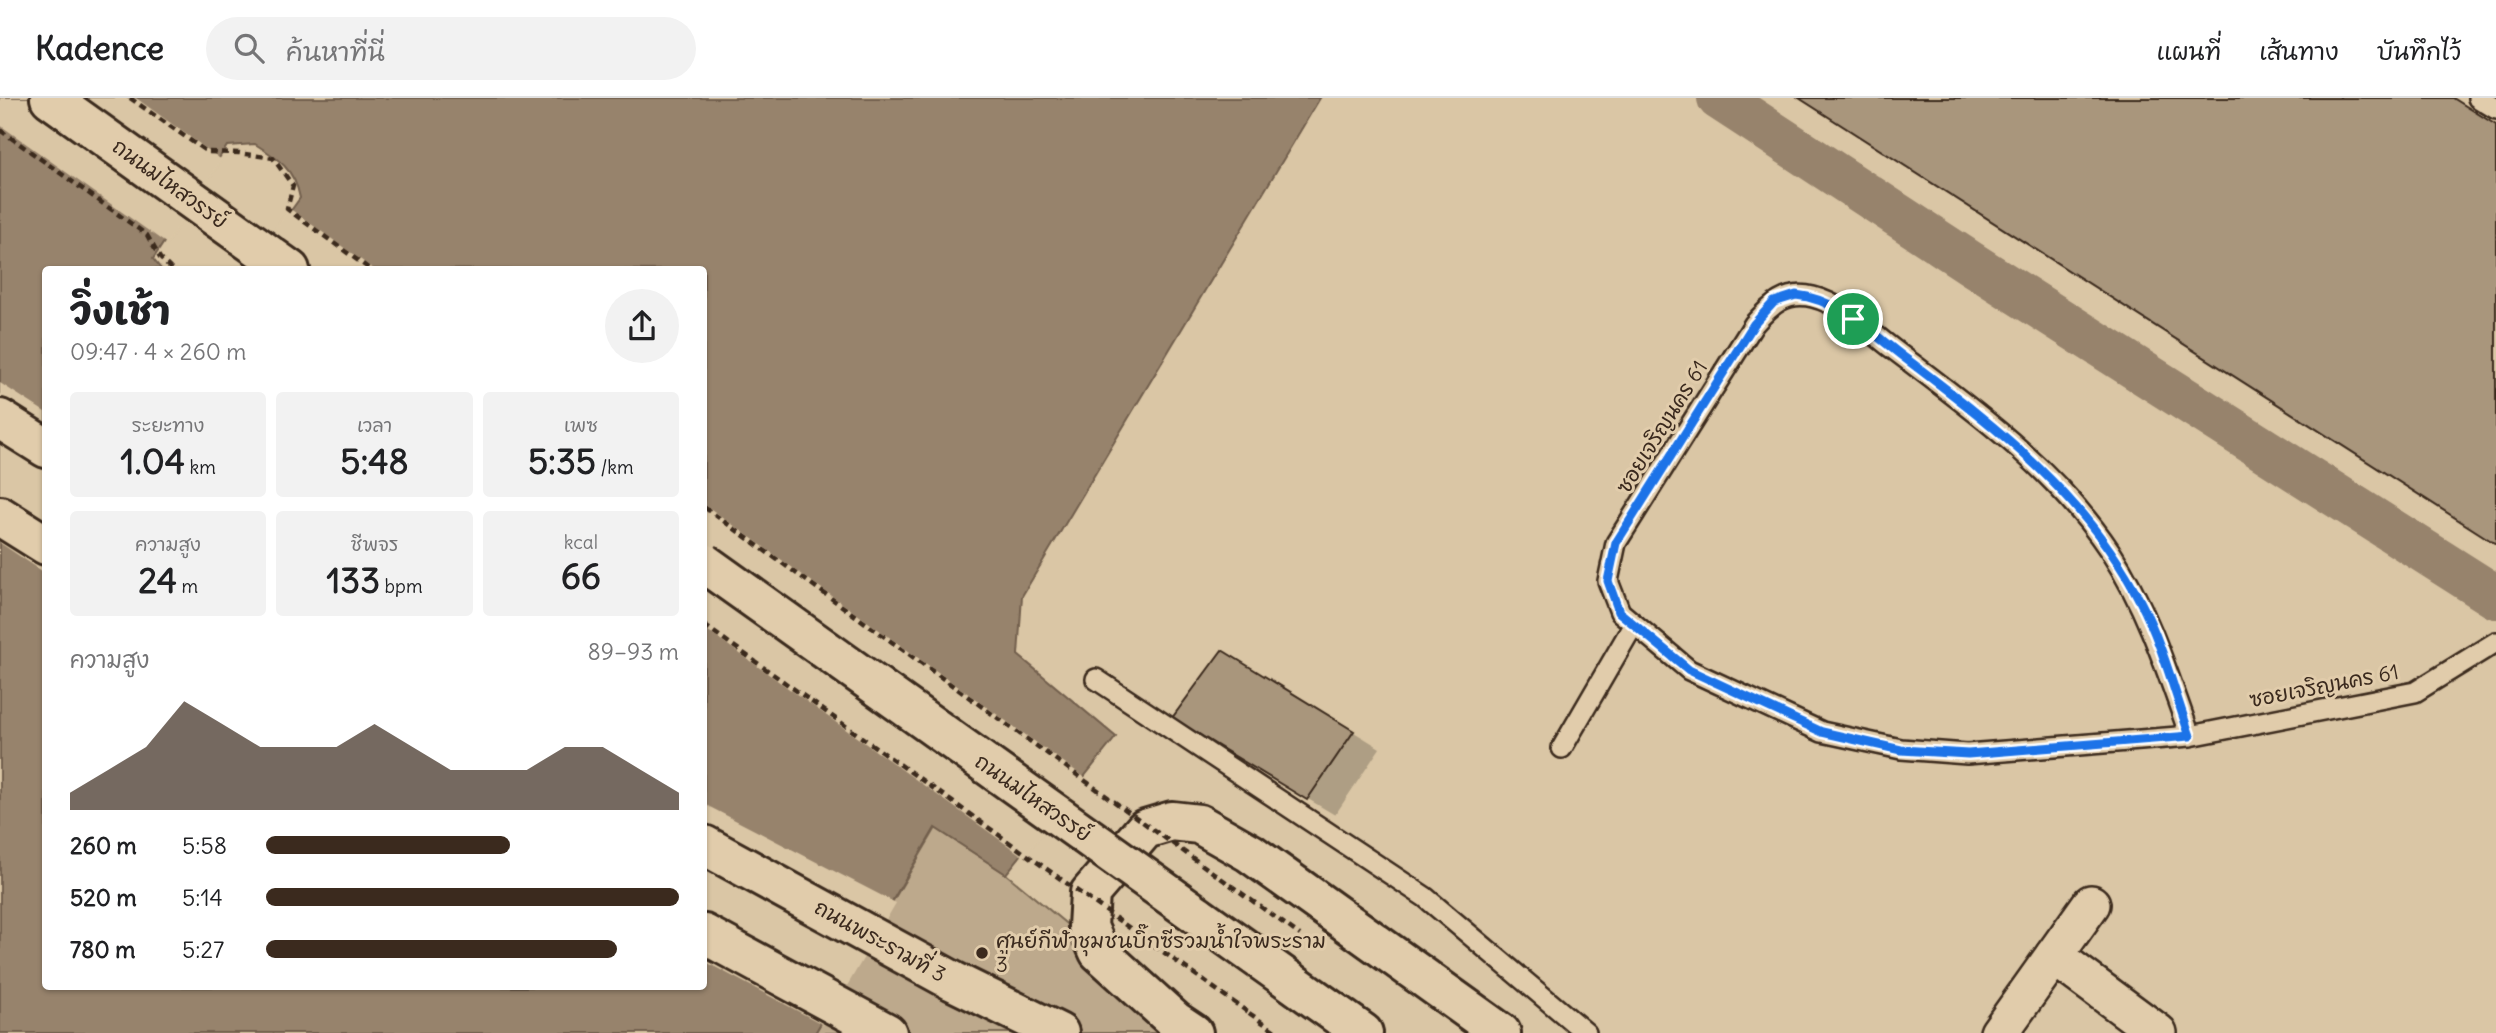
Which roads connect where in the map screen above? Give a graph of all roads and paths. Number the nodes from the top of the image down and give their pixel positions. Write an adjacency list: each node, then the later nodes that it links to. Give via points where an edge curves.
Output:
1 (50, 98): 7 (main road, ถนนมไหสวรรย์)
2 (130, 98): 8 (path, via 206,152 273,158 293,186 287,209)
3 (2478, 98): 4 (lane)
4 (2496, 109)
5 (0, 130): 6 (path, via 147,235)
6 (168, 266)
7 (284, 266)
8 (365, 266)
9 (0, 419): 10 (main road)
10 (42, 445)
11 (707, 509): 23 (path, bridge)
12 (0, 516): 13 (main road)
13 (42, 542)
14 (707, 565): 30 (main road, ถนนมไหสวรรย์, bridge)
15 (1634, 624): 19 (lane, ซอยเจริญนคร 61, via 1689,670 1822,732 1901,750 1968,754); 19 (lane, ซอยเจริญนคร 61, via 1619,612 1608,581 1616,543 1754,324 1774,302 1796,295 1813,297 1853,319 1955,397 2069,496 2140,601); 20 (lane)
16 (707, 627): 29 (path, bridge)
17 (2496, 642): 19 (lane, ซอยเจริญนคร 61, via 2415,692)
18 (1096, 679): 32 (lane, via 1425,897)
19 (2190, 736)
20 (1562, 748)
21 (707, 847): 27 (main road, ถนนพระรามที่ 3, via 953,981)
22 (2091, 904): 25 (street)
23 (1300, 934)
24 (707, 936): 26 (main road)
25 (2054, 956): 33 (street); 34 (street)
26 (887, 1033)
27 (1059, 1033)
28 (1193, 1033): 31 (main road, via 1099,952 1088,927 1090,893 1145,829 1172,821 1199,824 1250,853)
29 (1278, 1033)
30 (1363, 1033)
31 (1501, 1033)
32 (1586, 1033)
33 (1999, 1033)
34 (2158, 1033)

